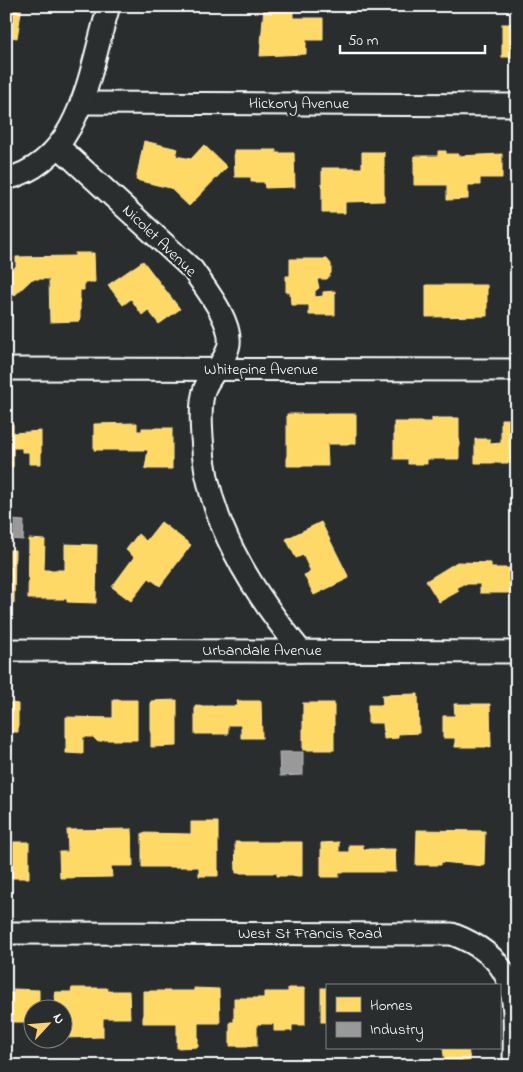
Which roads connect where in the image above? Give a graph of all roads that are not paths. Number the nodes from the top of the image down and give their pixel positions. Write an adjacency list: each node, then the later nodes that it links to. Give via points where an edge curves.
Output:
1 (109, 6): 2 (street)
2 (82, 103): 3 (street, Hickory Avenue); 4 (street)
3 (517, 105)
4 (59, 147): 5 (street, via 28,170); 7 (street, Nicolet Avenue, via 172,250 208,292 229,337 229,346)
5 (6, 179)
6 (6, 369): 7 (street, Whitepine Avenue)
7 (215, 370): 8 (street, Whitepine Avenue); 10 (street, Nicolet Avenue, via 204,389 202,438 210,486 241,568 269,613)
8 (517, 370)
9 (6, 650): 10 (street, Urbandale Avenue)
10 (301, 651): 11 (street, Urbandale Avenue)
11 (517, 652)
12 (6, 933): 13 (street, West St Francis Road, via 452,934 483,948 497,960 507,976 514,1006)
13 (514, 1066)

